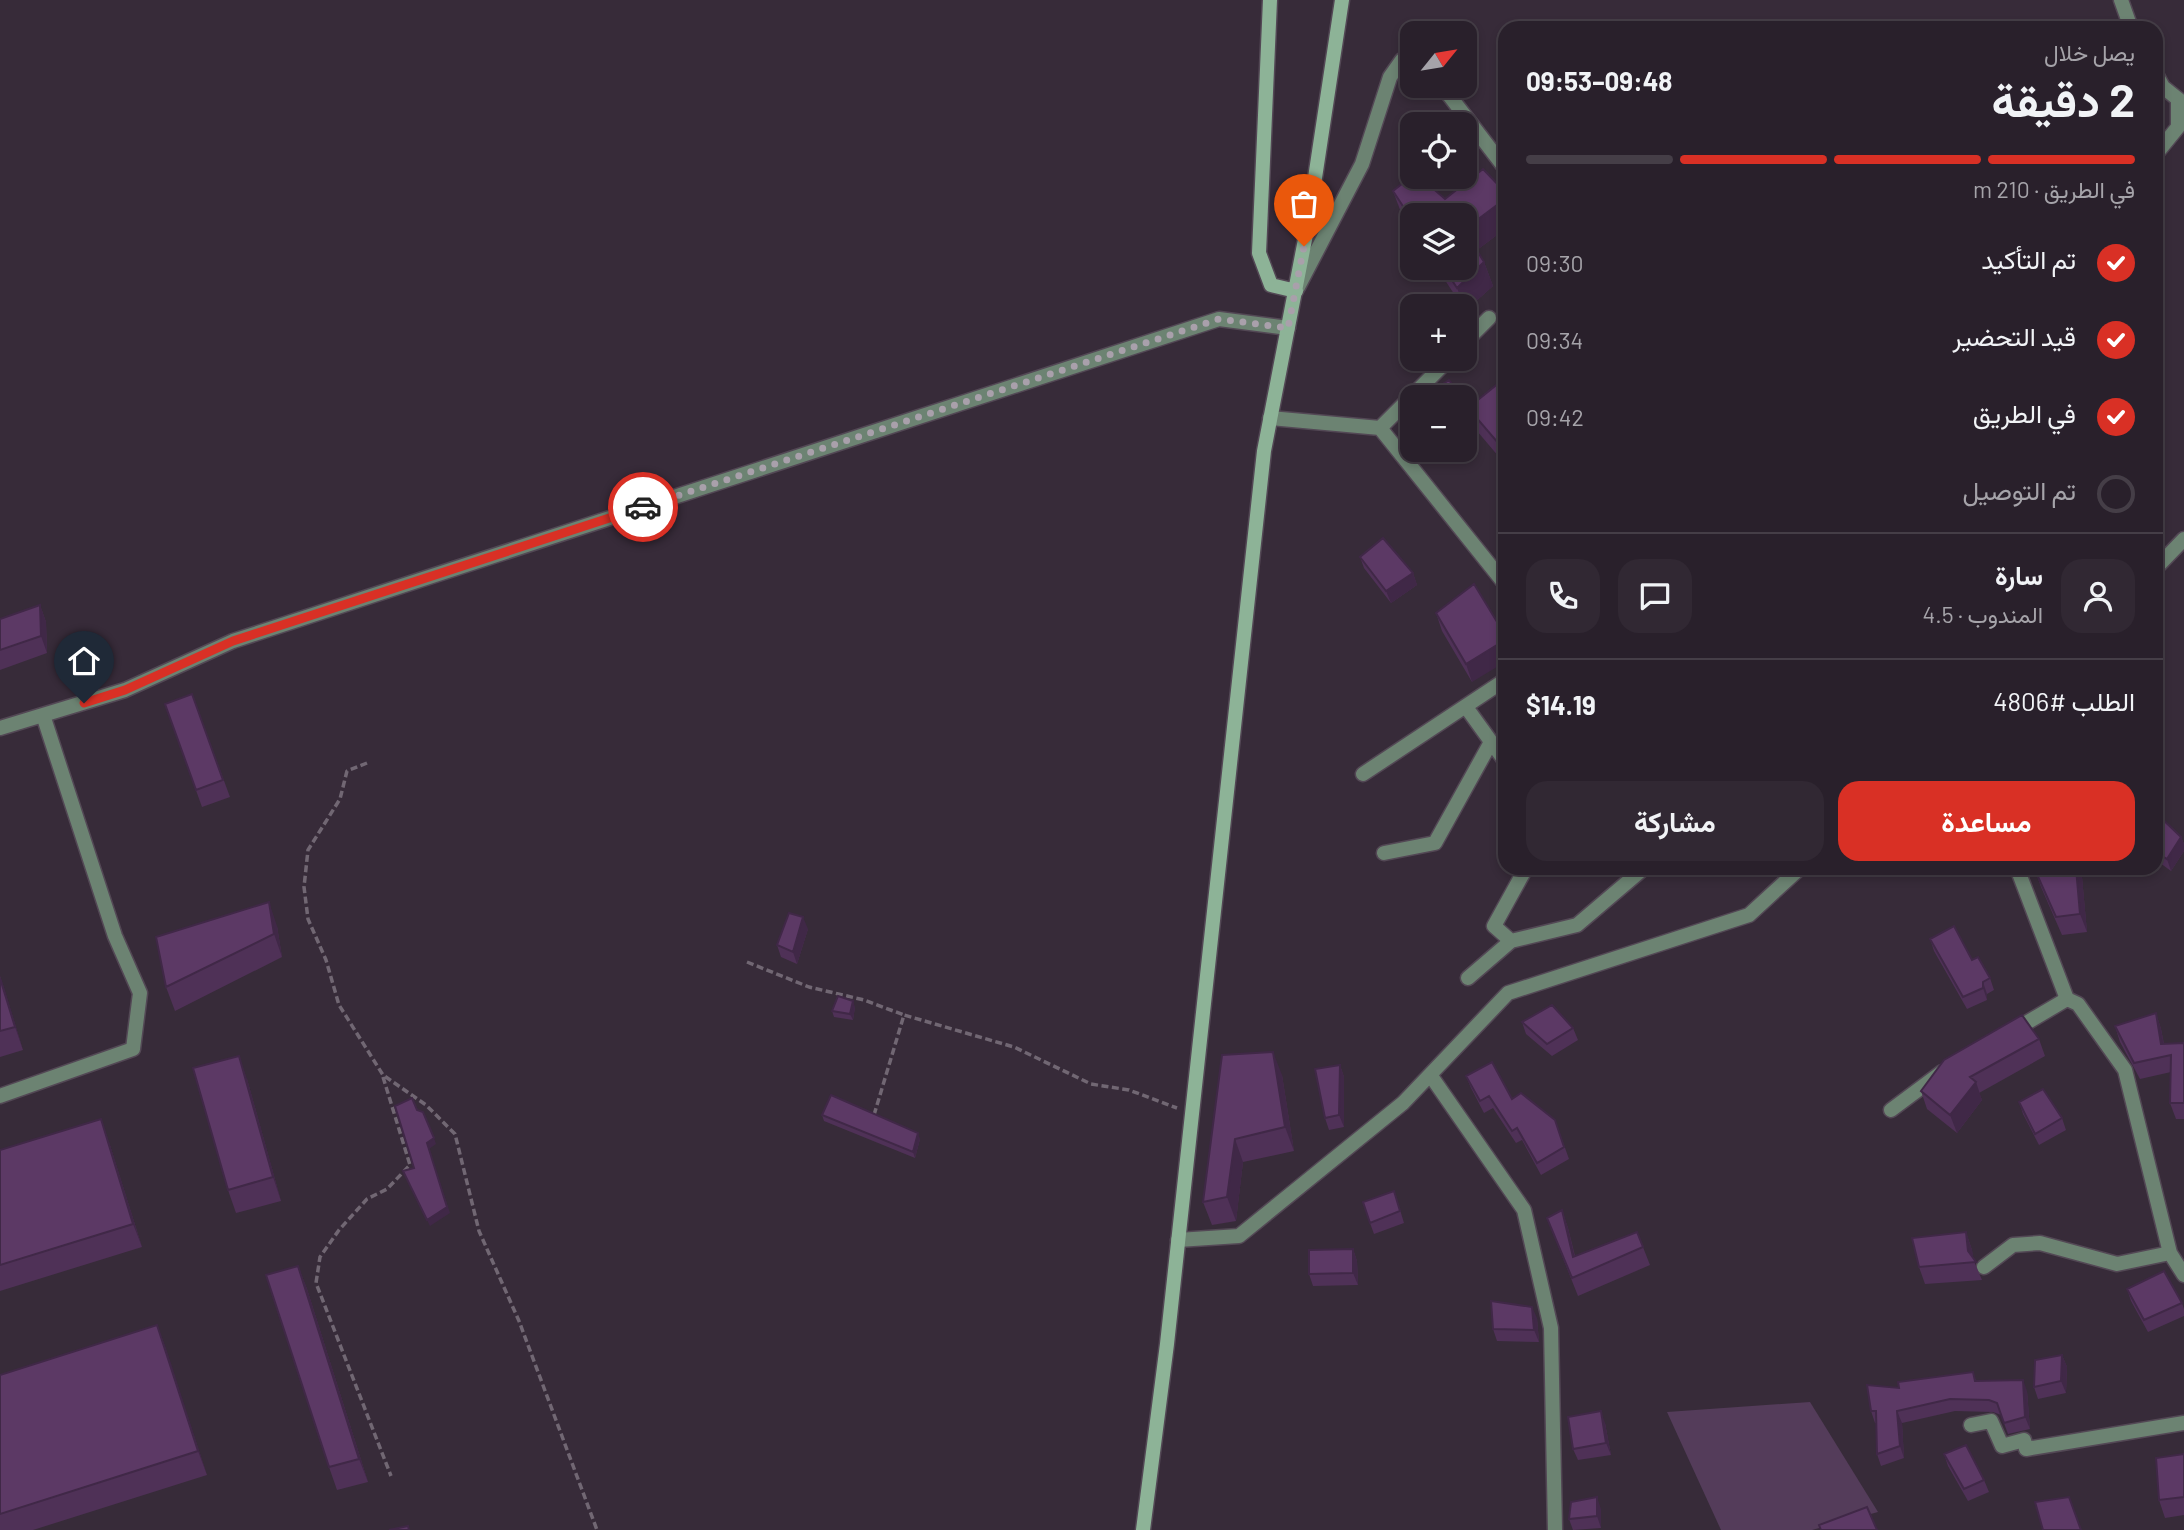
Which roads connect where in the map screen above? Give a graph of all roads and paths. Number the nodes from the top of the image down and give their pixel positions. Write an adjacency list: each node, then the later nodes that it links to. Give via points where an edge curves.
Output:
1 (1270, 0): 11 (main road, via 1259,253 1271,285)
2 (1342, 0): 11 (main road)
3 (2121, 0): 4 (street)
4 (2128, 21)
5 (1400, 63): 11 (street, via 1390,77 1362,164)
6 (2163, 87): 8 (street)
7 (1451, 98): 10 (street)
8 (2181, 102): 9 (street, via 2178,127)
9 (2163, 145)
10 (1498, 159)
11 (1296, 290): 13 (main road)
12 (1489, 318): 14 (street)
13 (1288, 328): 16 (main road); 23 (street, via 1219,319 233,641 125,690)
14 (1477, 330)
15 (1436, 371): 17 (street)
16 (1270, 418): 17 (street); 45 (main road)
17 (1380, 428): 20 (street)
18 (2184, 539): 19 (street)
19 (2163, 561)
20 (1498, 569)
21 (1498, 685): 22 (street)
22 (1466, 708): 25 (street); 28 (street)
23 (43, 715): 24 (street); 43 (street, via 115,936 140,992 133,1049)
24 (0, 728)
25 (1491, 742): 26 (street); 29 (street, via 1435,843)
26 (1498, 752)
27 (367, 763): 41 (path, via 347,771 340,799 308,850 304,887 308,919 339,1005)
28 (1363, 774)
29 (1384, 852)
30 (1522, 875): 34 (street, via 1494,926)
31 (1636, 875): 34 (street, via 1577,925)
32 (1792, 875): 42 (street, via 1749,915 1508,993)
33 (2020, 875): 37 (street)
34 (1511, 941): 36 (street)
35 (747, 962): 38 (path, via 809,987)
36 (1468, 978)
37 (2067, 999): 39 (street); 48 (street, via 2078,1004 2125,1070)
38 (904, 1015): 45 (path, via 1014,1047 1091,1084 1129,1090); 46 (path)
39 (1996, 1040)
40 (1951, 1066): 44 (street)
41 (383, 1075): 53 (path, via 410,1165 387,1188 367,1199 339,1230 320,1256 316,1283); 54 (path, via 426,1105 455,1134 478,1231 519,1321)
42 (1431, 1076): 47 (street, via 1239,1236); 56 (street, via 1524,1210 1551,1328)
43 (0, 1096)
44 (1891, 1110)
45 (1193, 1111): 47 (main road)
46 (873, 1115)
47 (1178, 1240): 55 (main road)
48 (2170, 1253): 49 (street, via 2117,1264 2040,1243 2013,1245); 50 (street)
49 (1984, 1267)
50 (2184, 1275)
51 (2184, 1423): 52 (street, via 2026,1449 2024,1440 2002,1446 1990,1421)
52 (1970, 1425)
53 (391, 1476)
54 (597, 1530)
55 (1143, 1530)
56 (1555, 1530)

